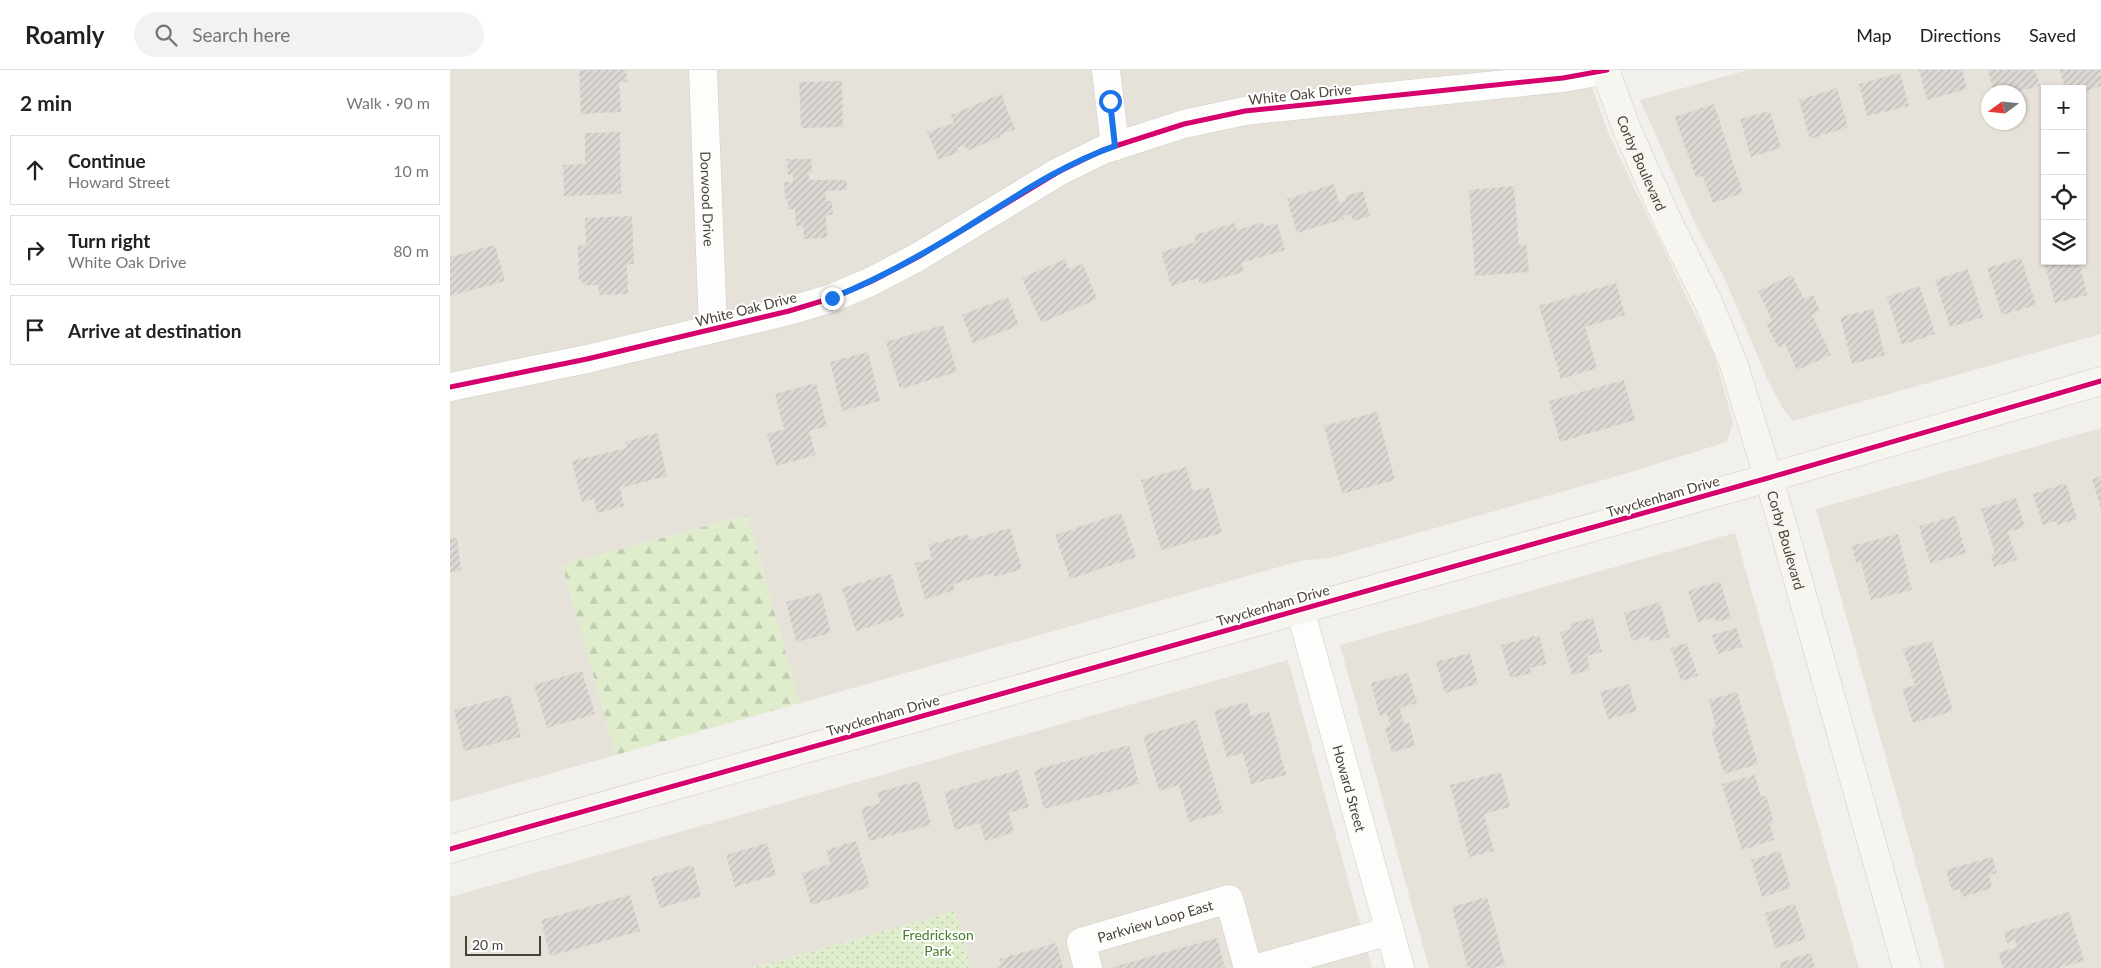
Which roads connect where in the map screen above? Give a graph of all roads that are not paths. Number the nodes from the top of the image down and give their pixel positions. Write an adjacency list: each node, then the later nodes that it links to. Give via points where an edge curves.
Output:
1 (703, 70): 5 (street, Dorwood Drive)
2 (1106, 70): 4 (street)
3 (1606, 70): 4 (street, White Oak Drive, via 1553,79 1245,111 1184,124); 8 (street, Corby Boulevard, via 1628,132 1734,365)
4 (1115, 146): 5 (street, White Oak Drive, via 1050,176 926,252 870,282 789,311)
5 (713, 328): 7 (street, White Oak Drive, via 587,359)
6 (2101, 381): 8 (street, Twyckenham Drive)
7 (450, 387)
8 (1768, 478): 9 (street, Twyckenham Drive); 16 (street, Corby Boulevard)
9 (1300, 609): 10 (street, Twyckenham Drive); 11 (street, Howard Street)
10 (450, 849)
11 (1390, 931): 14 (street); 15 (street, Howard Street)
12 (1088, 968): 13 (street, Parkview Loop East, via 1081,942 1229,899)
13 (1248, 968)
14 (1258, 968)
15 (1400, 968)
16 (1907, 968)

